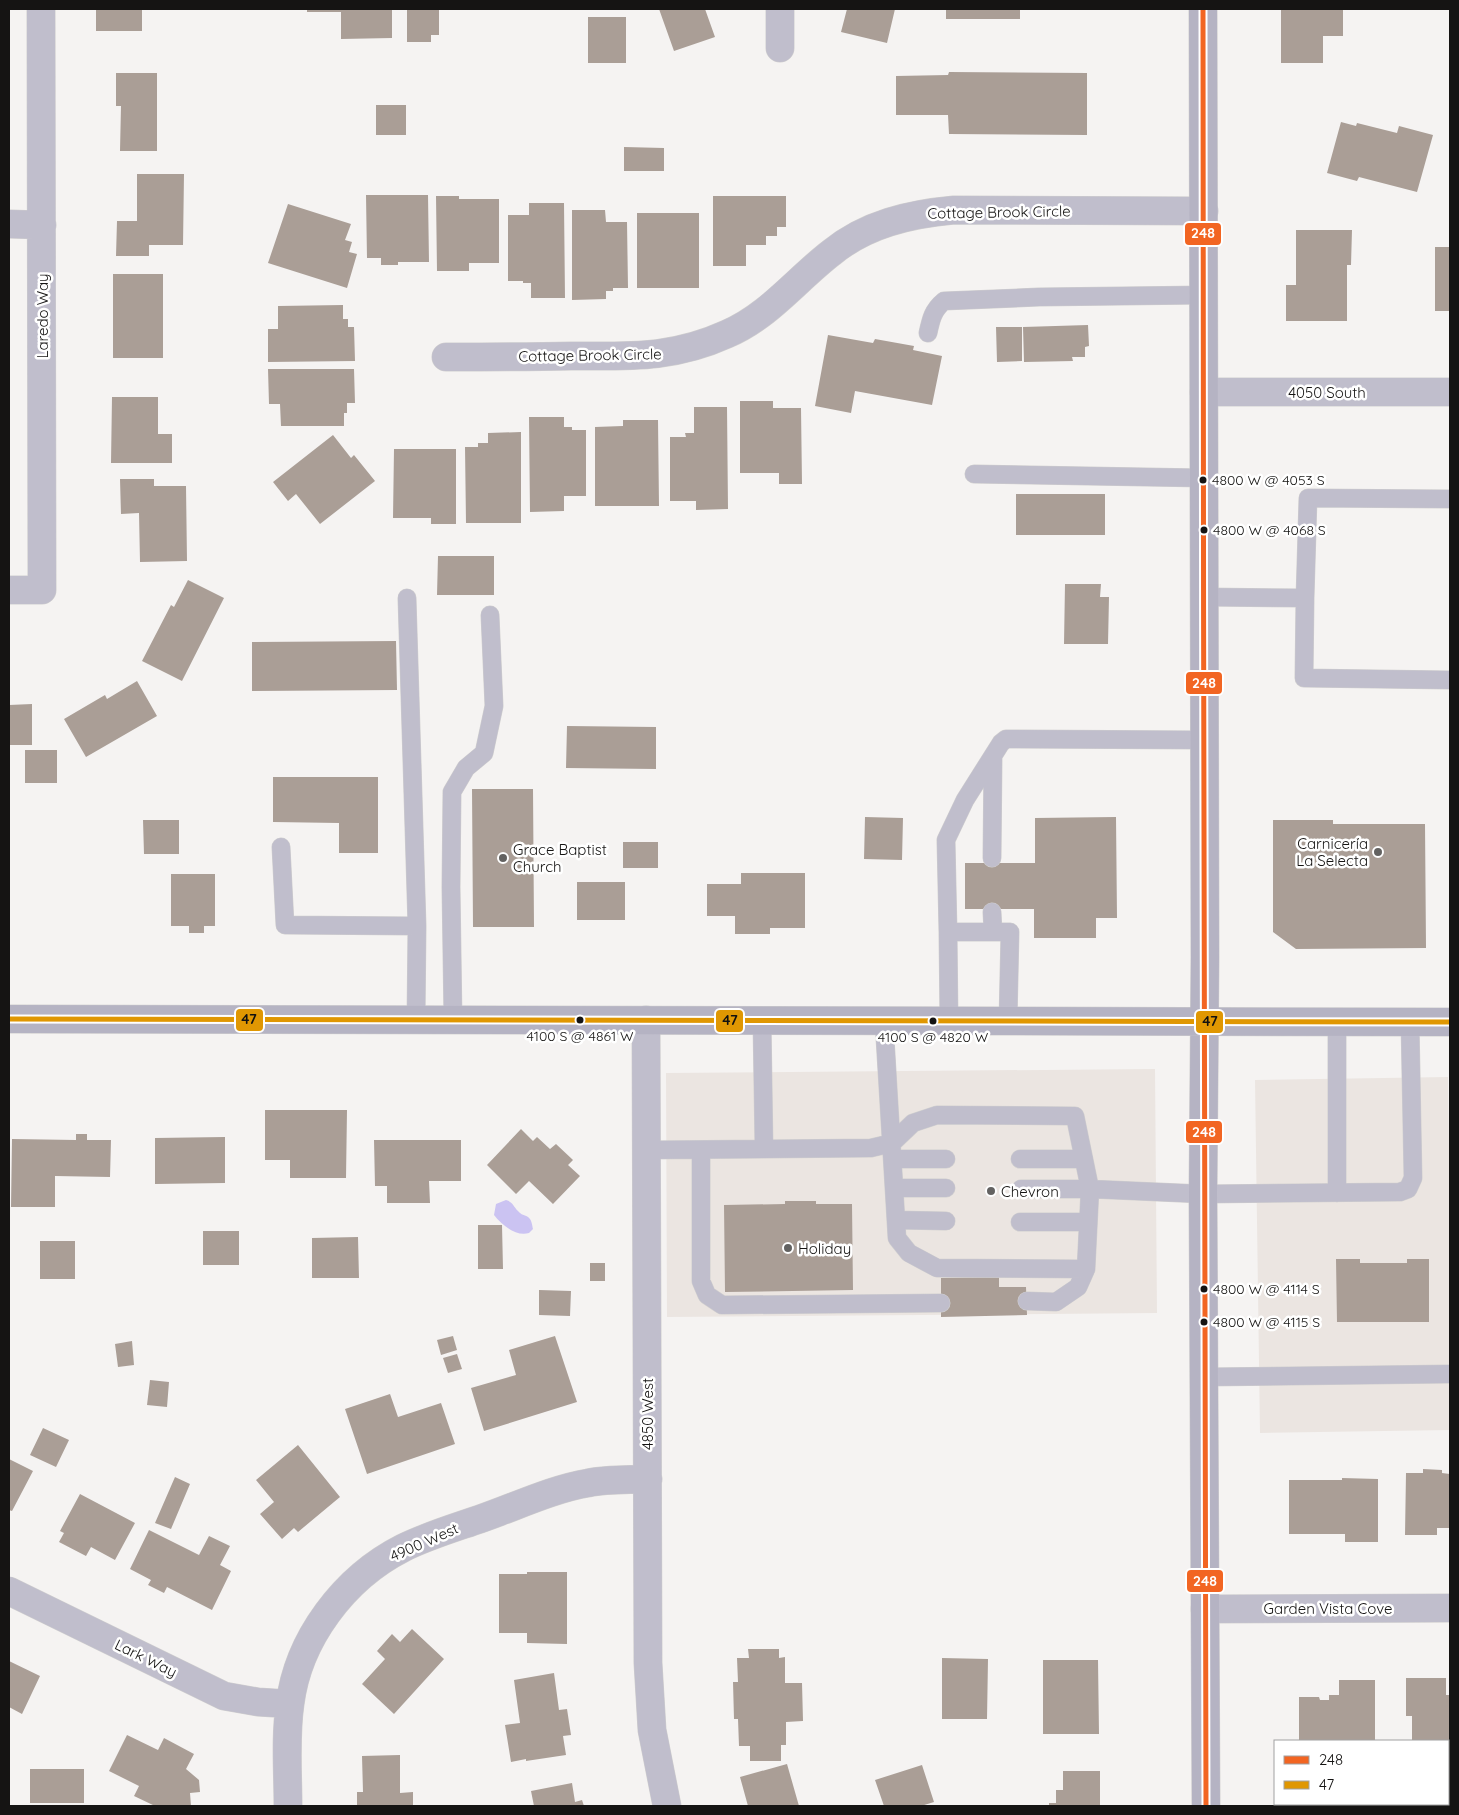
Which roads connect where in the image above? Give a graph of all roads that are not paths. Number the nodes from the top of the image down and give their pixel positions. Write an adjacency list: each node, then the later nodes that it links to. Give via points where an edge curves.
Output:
1 (41, 9): 7 (street, Laredo Way)
2 (780, 9): 4 (street)
3 (1203, 9): 5 (main road)
4 (780, 48)
5 (1204, 210): 8 (main road); 10 (street, Cottage Brook Circle, via 954,210 902,217 877,225 831,252 774,305 752,320 729,334 684,350 641,356)
6 (9, 224): 7 (street)
7 (42, 225): 16 (street, Laredo Way, via 42,590)
8 (1204, 296): 9 (lane, via 1039,296 944,301 932,315); 11 (main road)
9 (928, 333)
10 (446, 357)
11 (1204, 392): 12 (street, 4050 South); 14 (main road)
12 (1450, 392)
13 (974, 474): 14 (lane)
14 (1204, 478): 17 (main road)
15 (1450, 499): 19 (lane, via 1308,498)
16 (9, 590)
17 (1204, 597): 19 (lane); 22 (main road)
18 (407, 598): 27 (lane)
19 (1305, 598): 21 (lane, via 1304,678)
20 (490, 615): 32 (lane, via 494,706 484,753 466,768 452,792)
21 (1450, 680)
22 (1205, 740): 23 (lane, via 1006,739); 38 (main road)
23 (993, 757): 25 (lane); 28 (lane, via 965,800 946,840)
24 (281, 847): 27 (lane, via 285,925)
25 (992, 858)
26 (992, 912): 29 (lane)
27 (416, 926): 31 (lane)
28 (948, 932): 29 (lane); 36 (lane)
29 (1001, 932): 37 (lane)
30 (9, 1018): 31 (main road)
31 (416, 1020): 32 (main road)
32 (453, 1020): 33 (main road)
33 (646, 1020): 34 (main road); 43 (street, 4850 West)
34 (762, 1021): 35 (main road); 42 (lane)
35 (884, 1021): 36 (main road); 45 (lane)
36 (949, 1021): 37 (main road)
37 (1008, 1021): 38 (main road)
38 (1204, 1022): 39 (main road); 54 (main road)
39 (1337, 1022): 40 (main road); 53 (lane)
40 (1410, 1022): 41 (main road); 53 (lane, via 1413,1178 1408,1189 1400,1192)
41 (1450, 1022)
42 (764, 1149): 44 (lane); 45 (lane, via 871,1148)
43 (646, 1150): 44 (lane); 64 (street, 4850 West)
44 (701, 1150): 61 (lane, via 701,1281 707,1295 722,1305)
45 (893, 1151): 46 (lane); 48 (lane, via 913,1123 937,1114 1075,1116); 49 (lane)
46 (946, 1159)
47 (1020, 1159): 48 (lane)
48 (1084, 1159): 52 (lane)
49 (895, 1188): 50 (lane); 55 (lane)
50 (946, 1188)
51 (1021, 1189): 52 (lane)
52 (1090, 1190): 54 (lane); 58 (lane)
53 (1337, 1193): 54 (lane)
54 (1203, 1194): 63 (main road)
55 (896, 1220): 56 (lane); 59 (lane, via 897,1238 909,1253 937,1268)
56 (946, 1221)
57 (1020, 1222): 58 (lane)
58 (1088, 1222): 59 (lane)
59 (1086, 1269): 60 (lane, via 1078,1287 1056,1302)
60 (1027, 1301)
61 (941, 1304)
62 (1450, 1374): 63 (lane)
63 (1204, 1377): 66 (main road)
64 (648, 1479): 68 (street, 4900 West, via 603,1481 571,1487 425,1538 379,1563 356,1580 322,1621 301,1660); 70 (street, 4850 West, via 650,1697 656,1755)
65 (9, 1591): 68 (street, Lark Way, via 224,1696)
66 (1205, 1608): 67 (street, Garden Vista Cove); 71 (main road)
67 (1450, 1608)
68 (290, 1704): 69 (street, 4900 West)
69 (288, 1806)
70 (667, 1806)
71 (1206, 1806)

